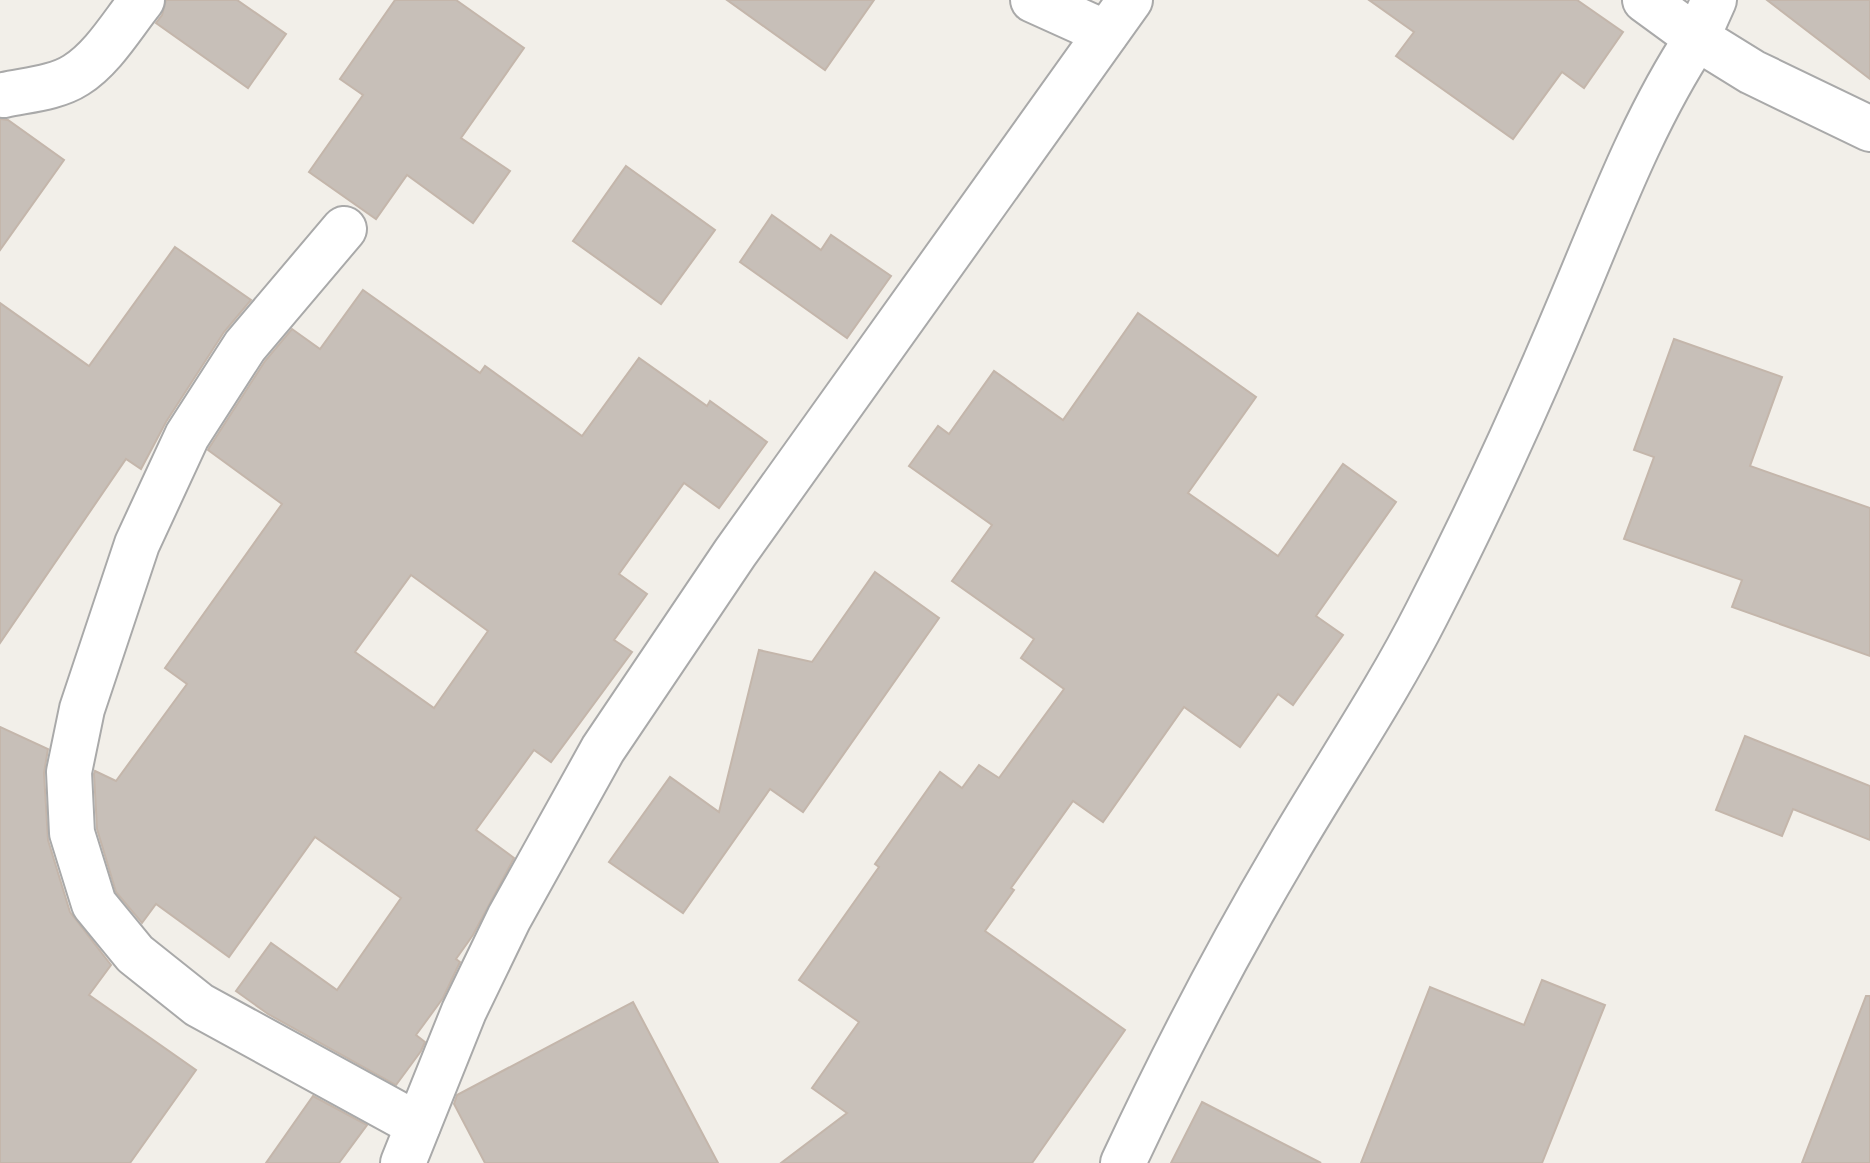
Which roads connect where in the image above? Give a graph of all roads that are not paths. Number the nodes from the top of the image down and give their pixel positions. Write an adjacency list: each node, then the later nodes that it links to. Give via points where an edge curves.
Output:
1 (142, 0): 6 (street, via 75,76)
2 (1033, 0): 4 (street)
3 (1647, 2): 5 (street)
4 (1118, 16): 9 (street, via 735,553 603,749 509,918 464,1011)
5 (1699, 23): 7 (street, via 1752,72); 10 (street, via 1645,128 1492,480 1426,615 1285,854)
6 (4, 95)
7 (1870, 129)
8 (344, 229): 9 (street, via 245,346 187,436 137,544 82,709 69,772 72,833 94,904 135,954 199,1005)
9 (411, 1144)
10 (1123, 1163)

